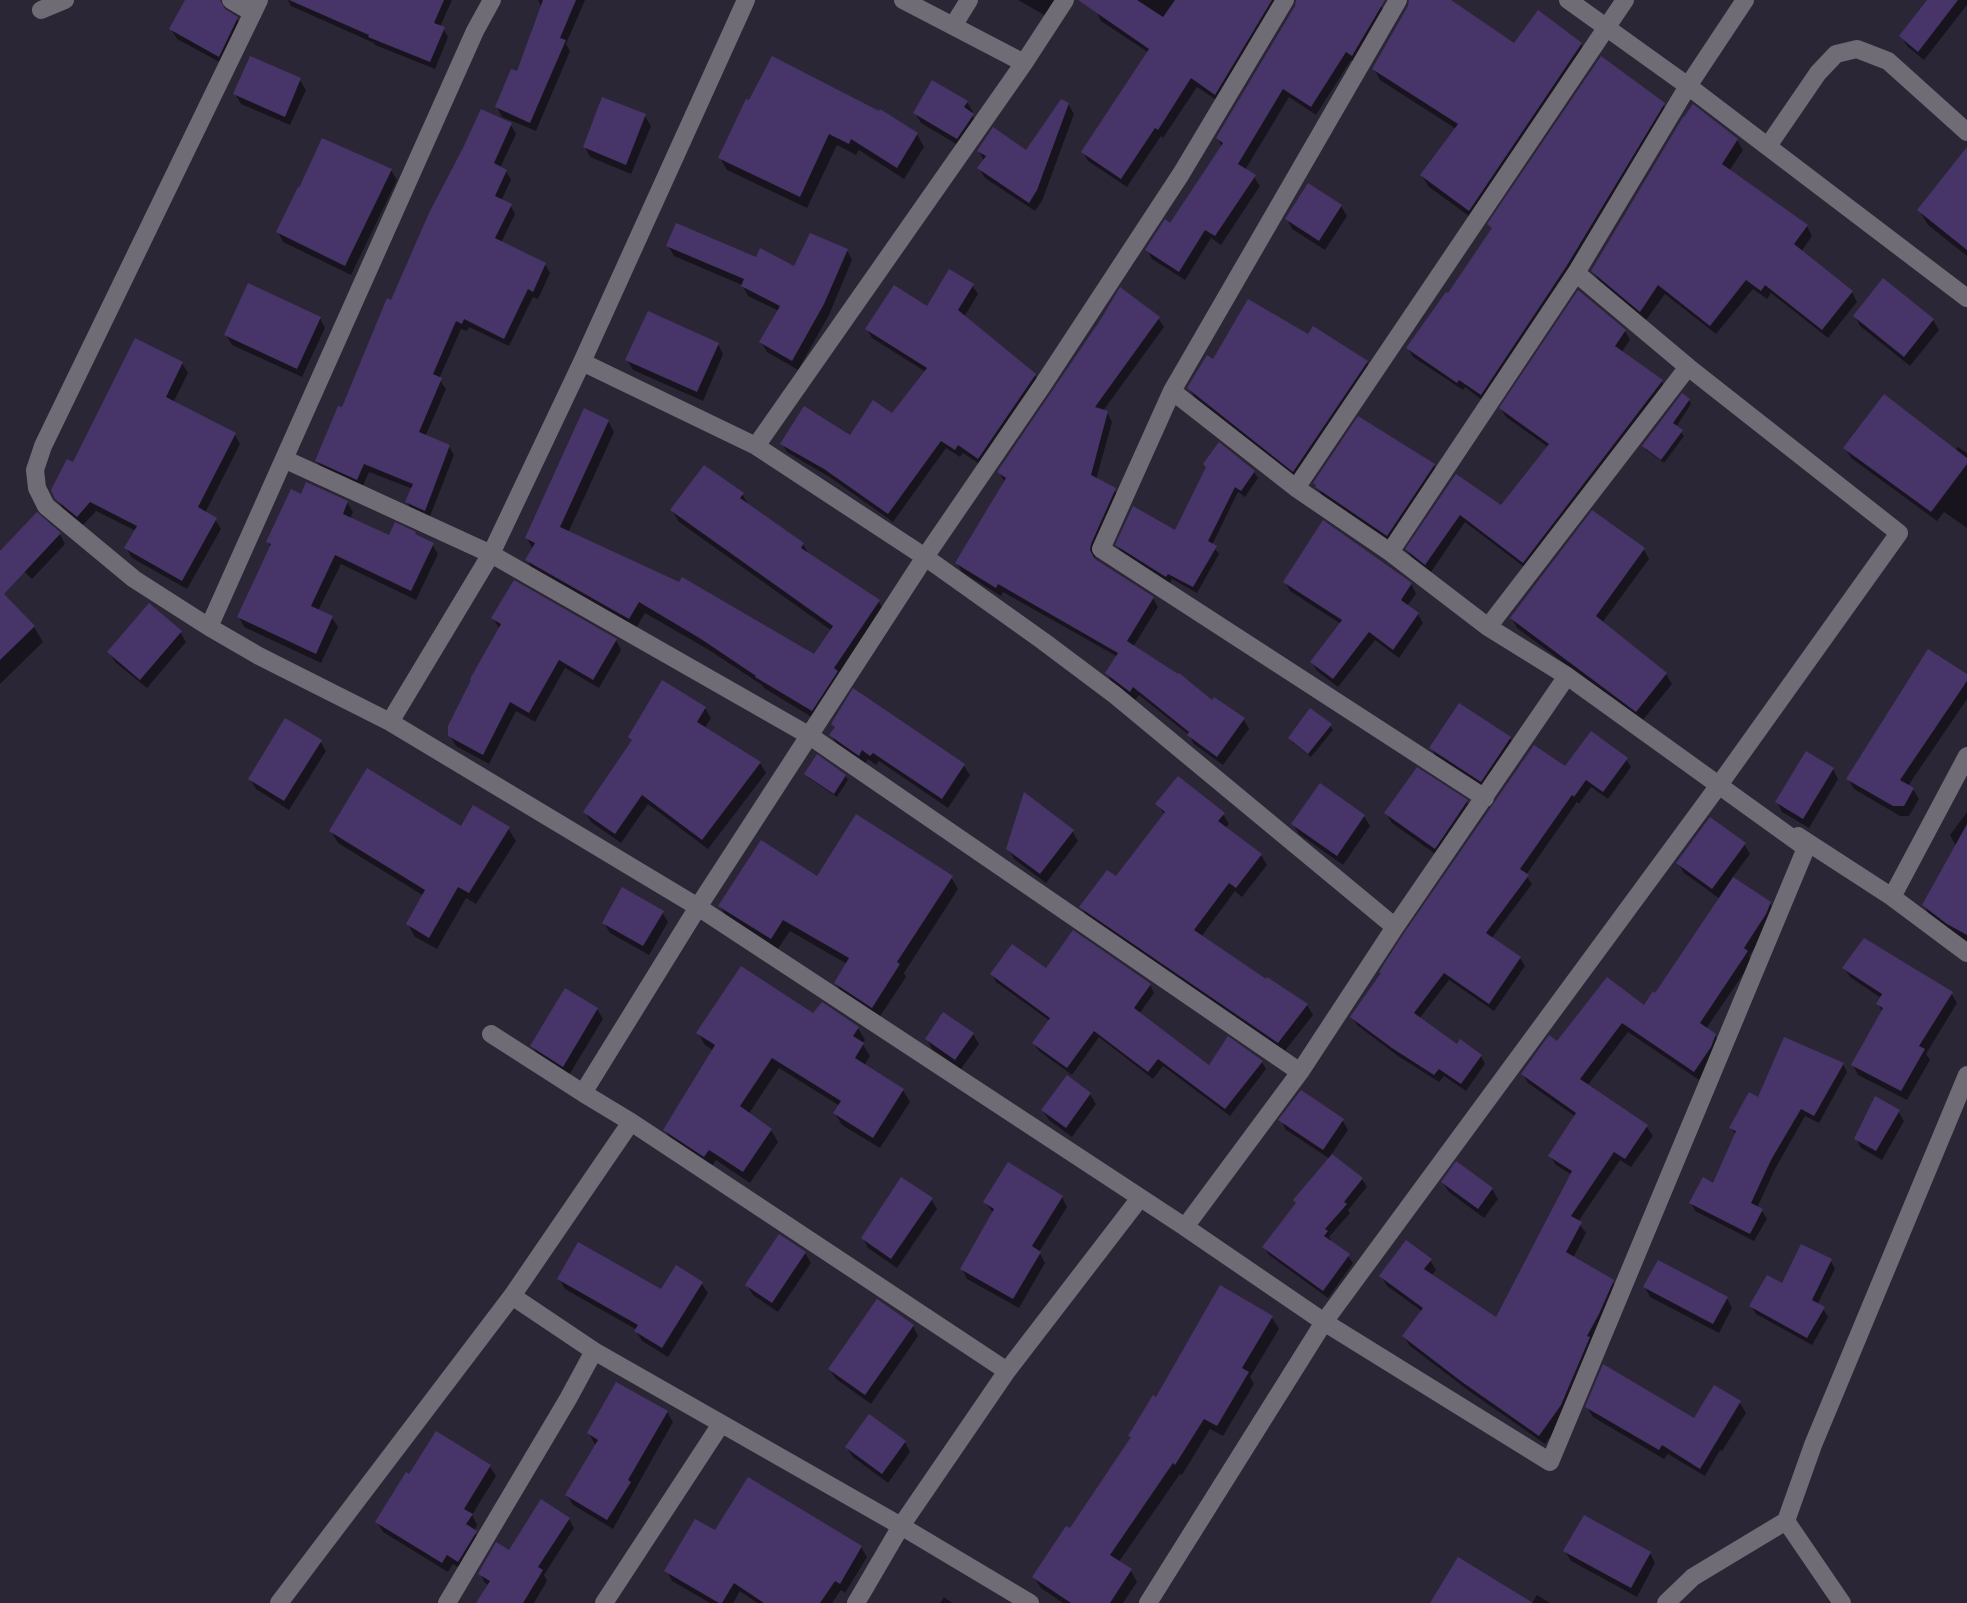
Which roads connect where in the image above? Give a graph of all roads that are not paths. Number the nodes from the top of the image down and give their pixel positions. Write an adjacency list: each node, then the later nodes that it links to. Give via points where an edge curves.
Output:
1 (65, 0): 14 (street)
2 (231, 0): 13 (street)
3 (492, 0): 27 (street)
4 (746, 0): 23 (street)
5 (903, 0): 15 (street)
6 (969, 0): 15 (street)
7 (1065, 0): 17 (street)
8 (1284, 0): 31 (street, via 1181,174)
9 (1398, 0): 25 (street)
10 (1568, 0): 16 (street)
11 (1625, 0): 16 (street)
12 (1745, 0): 18 (street)
13 (256, 7): 32 (street, via 35,470 46,506 134,579)
14 (40, 10)
15 (953, 26): 17 (street)
16 (1606, 28): 18 (street); 28 (street)
17 (1024, 63): 26 (street)
18 (1689, 86): 20 (street); 21 (street)
19 (1967, 132): 20 (street, via 1888,61 1857,49 1836,54 1818,73)
20 (1768, 146): 22 (street)
21 (1576, 273): 24 (street); 29 (street)
22 (1967, 298)
23 (582, 362): 26 (street); 30 (street)
24 (1688, 367): 33 (street); 38 (street, via 1899,533)
25 (1172, 391): 28 (street); 39 (street, via 1101,549)
26 (756, 446): 31 (street)
27 (285, 459): 30 (street); 32 (street)
28 (1296, 488): 29 (street)
29 (1390, 552): 33 (street)
30 (491, 554): 35 (street); 36 (street)
31 (925, 557): 36 (street); 42 (street, via 1115,695)
32 (209, 627): 35 (street)
33 (1488, 627): 34 (street)
34 (1567, 676): 38 (street); 39 (street)
35 (390, 722): 41 (street)
36 (810, 736): 41 (street); 45 (street)
37 (1967, 756): 40 (street)
38 (1719, 785): 40 (street); 52 (street); 52 (street, via 1806,848 1550,1462)
39 (1485, 799): 42 (street)
40 (1892, 897): 43 (street)
41 (698, 907): 47 (street); 49 (street)
42 (1395, 927): 45 (street)
43 (1967, 953)
44 (491, 1034): 47 (street)
45 (1300, 1072): 50 (street)
46 (1967, 1075): 56 (street, via 1813,1445)
47 (583, 1093): 48 (street)
48 (631, 1122): 51 (street); 54 (street)
49 (1140, 1198): 50 (street); 54 (street)
50 (1185, 1227): 52 (street)
51 (512, 1296): 53 (street); 58 (street)
52 (1324, 1322): 63 (street)
53 (594, 1351): 55 (street); 59 (street)
54 (1007, 1371): 57 (street)
55 (721, 1424): 57 (street); 60 (street)
56 (1786, 1521): 64 (street, via 1693,1577); 65 (street)
57 (901, 1526): 61 (street); 62 (street)
58 (279, 1603)
59 (447, 1603)
60 (604, 1603)
61 (856, 1603)
62 (1030, 1603)
63 (1148, 1603)
64 (1667, 1603)
65 (1842, 1603)

